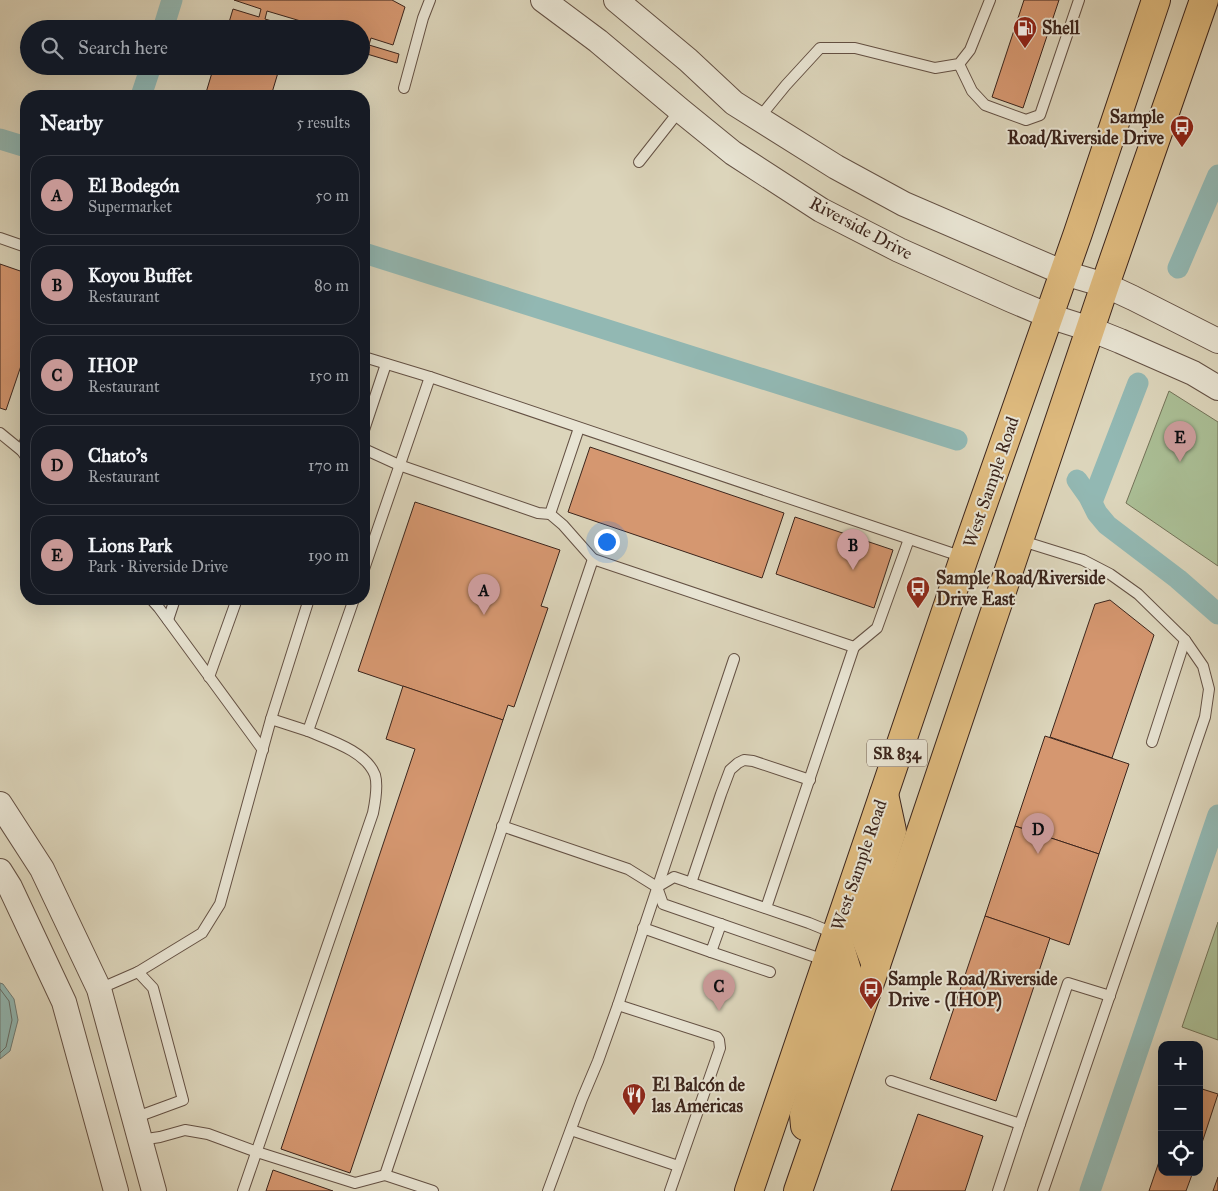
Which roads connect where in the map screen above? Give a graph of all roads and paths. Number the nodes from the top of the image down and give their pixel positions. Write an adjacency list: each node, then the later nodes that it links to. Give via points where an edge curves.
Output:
1 (430, 0): 9 (lane)
2 (544, 0): 10 (street, Riverside Drive)
3 (616, 0): 11 (street, via 734,103)
4 (990, 0): 8 (lane, via 970,50)
5 (1079, 0): 8 (lane, via 1040,115 1026,120 985,105 972,91)
6 (1156, 0): 15 (main road, West Sample Road / SR 834)
7 (1204, 0): 16 (main road, SR 834)
8 (959, 64): 11 (lane, via 935,68 855,48 820,48)
9 (404, 88)
10 (680, 110): 12 (lane); 17 (street, Riverside Drive, via 733,153 822,210 899,250)
11 (759, 118): 15 (street, via 904,204)
12 (639, 162)
13 (0, 238): 14 (lane)
14 (20, 245)
15 (1064, 272): 16 (street); 17 (main road, West Sample Road / SR 834)
16 (1105, 285): 18 (main road, SR 834); 19 (street)
17 (1049, 316): 18 (street, Riverside Drive); 34 (main road, West Sample Road / SR 834)
18 (1090, 329): 23 (street, Riverside Drive, via 1193,373); 32 (main road, SR 834)
19 (1218, 341)
20 (370, 359): 21 (lane)
21 (386, 364): 22 (lane); 24 (lane)
22 (430, 377): 25 (lane); 29 (lane)
23 (1218, 388)
24 (370, 412)
25 (579, 428): 30 (lane); 31 (lane)
26 (0, 433): 27 (lane)
27 (20, 449)
28 (370, 452): 29 (lane)
29 (399, 466): 30 (lane, via 538,513); 33 (lane)
30 (550, 514): 35 (lane)
31 (910, 540): 34 (lane); 43 (lane, via 877,628)
32 (1019, 540): 42 (lane, via 1084,560 1110,574 1138,594); 63 (main road, SR 834)
33 (370, 551)
34 (964, 558): 51 (main road, West Sample Road / SR 834)
35 (593, 559): 43 (lane); 53 (lane)
36 (156, 605): 41 (lane)
37 (173, 605): 41 (lane)
38 (235, 605): 45 (lane)
39 (307, 605): 46 (lane)
40 (352, 605): 47 (lane)
41 (168, 620): 45 (lane)
42 (1185, 640): 48 (lane); 67 (lane, via 1203,666 1209,690 1204,717)
43 (854, 647): 50 (lane)
44 (734, 659): 56 (lane)
45 (209, 678): 49 (lane)
46 (271, 719): 47 (lane); 49 (lane)
47 (308, 731): 74 (lane, via 350,749 367,763 375,775 376,795 373,813)
48 (1152, 742)
49 (263, 750): 64 (lane, via 220,904 202,933)
50 (810, 780): 55 (lane, via 753,761 738,762 730,770); 57 (lane)
51 (884, 794): 60 (main road, West Sample Road / SR 834); 63 (main road, via 892,831 861,926)
52 (0, 804): 66 (street, via 42,869)
53 (502, 826): 56 (lane, via 628,869); 77 (lane)
54 (0, 871): 68 (street)
55 (691, 883): 56 (lane, via 674,877); 57 (lane)
56 (657, 887): 58 (lane, via 663,904); 59 (lane)
57 (766, 908): 60 (lane)
58 (720, 924): 61 (lane); 62 (lane)
59 (643, 928): 61 (lane); 69 (lane)
60 (836, 934): 62 (main road, West Sample Road / SR 834); 75 (main road, via 848,974 804,1116)
61 (711, 952): 65 (lane)
62 (827, 961): 84 (main road, West Sample Road / SR 834)
63 (876, 965): 75 (main road, SR 834)
64 (138, 972): 66 (lane); 72 (lane, via 153,988 183,1100)
65 (770, 972)
66 (99, 989): 68 (street); 72 (street)
67 (1110, 996): 71 (lane, via 1068,983); 87 (lane)
68 (64, 1002): 78 (street)
69 (618, 1004): 73 (lane); 76 (lane, via 719,1040 720,1048)
70 (891, 1081): 71 (lane)
71 (1020, 1124): 86 (lane)
72 (137, 1129): 74 (lane, via 160,1136 185,1130 208,1134); 79 (street)
73 (571, 1130): 76 (lane); 82 (lane)
74 (257, 1152): 77 (lane, via 355,1183); 80 (lane)
75 (809, 1157): 85 (main road, SR 834)
76 (678, 1166): 83 (lane)
77 (385, 1175): 81 (lane)
78 (116, 1191)
79 (154, 1191)
80 (243, 1191)
81 (433, 1191)
82 (548, 1191)
83 (670, 1191)
84 (749, 1191)
85 (798, 1191)
86 (998, 1191)
87 (1043, 1191)

